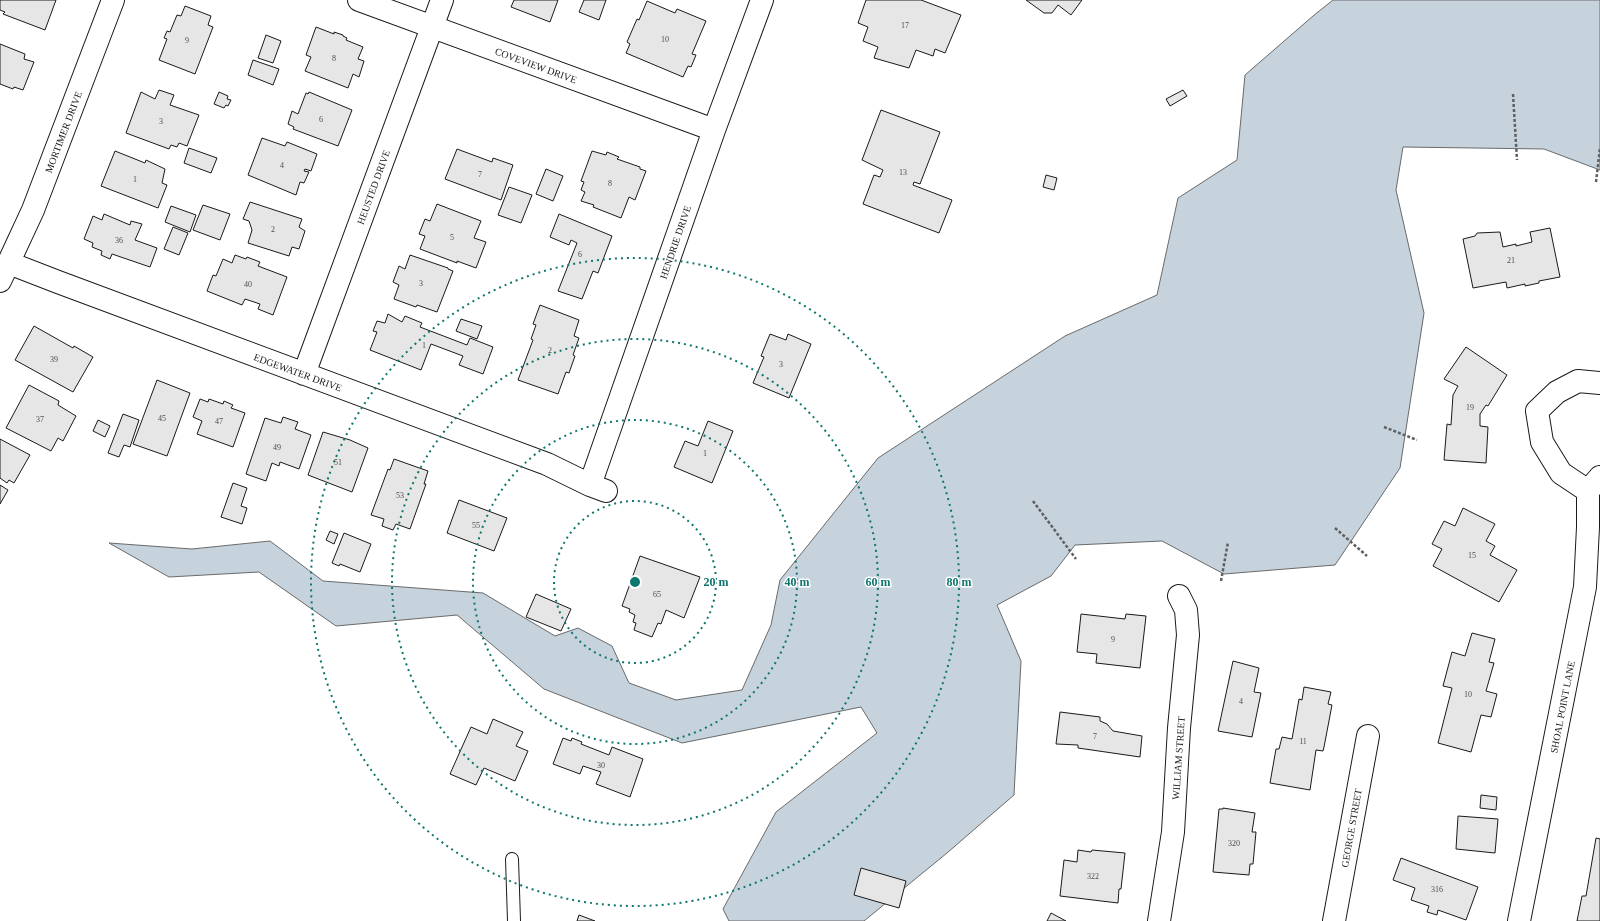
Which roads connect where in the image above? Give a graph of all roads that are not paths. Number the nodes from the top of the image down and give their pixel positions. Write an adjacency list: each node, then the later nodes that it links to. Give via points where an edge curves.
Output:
1 (113, 0): 7 (street, MORTIMER DRIVE, via 33,210)
2 (359, 0): 5 (street, COVEVIEW DRIVE)
3 (442, 0): 5 (street, HEUSTED DRIVE)
4 (762, 0): 6 (street, HENDRIE DRIVE)
5 (432, 27): 6 (street, COVEVIEW DRIVE); 8 (street, HEUSTED DRIVE)
6 (714, 130): 11 (street, HENDRIE DRIVE)
7 (5, 272): 8 (street, EDGEWATER DRIVE)
8 (304, 374): 11 (street, EDGEWATER DRIVE, via 547,464)
9 (1600, 383): 10 (street, SHOAL POINT LANE, via 1578,381 1556,392 1538,411 1542,442 1561,473)
10 (1594, 484): 18 (street, SHOAL POINT LANE, via 1588,527 1585,587)
11 (598, 488)
12 (1179, 596): 16 (street, WILLIAM STREET, via 1186,610 1188,635 1173,832)
13 (1368, 736): 17 (street, GEORGE STREET)
14 (512, 859): 15 (lane)
15 (514, 921)
16 (1159, 921)
17 (1334, 921)
18 (1519, 921)

